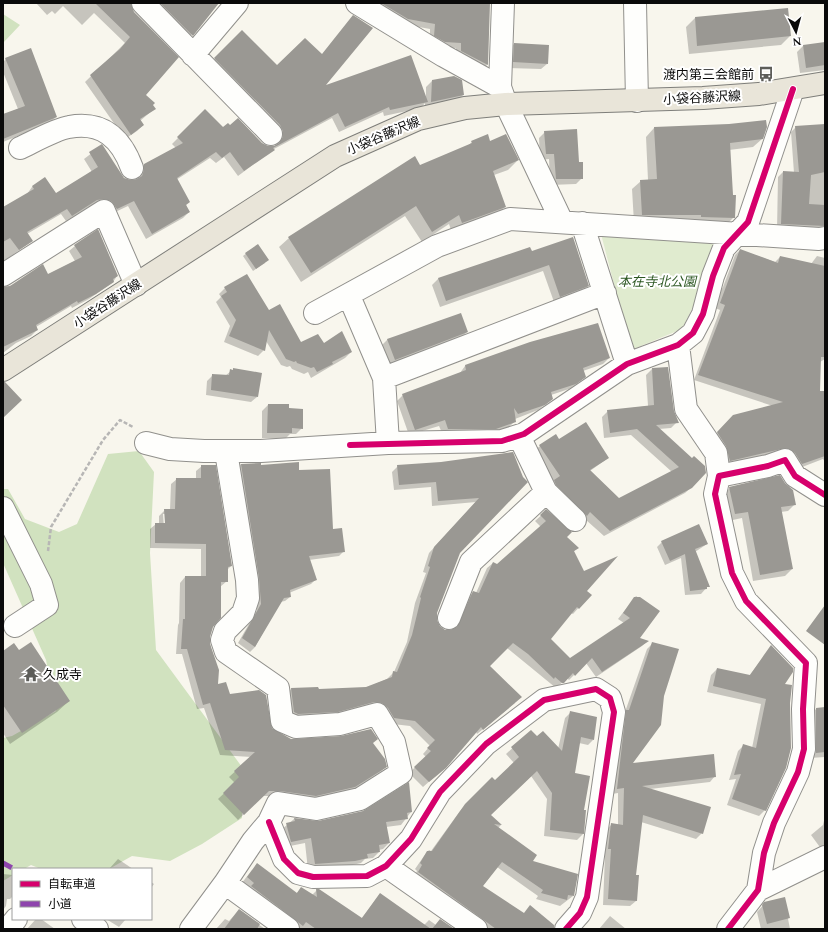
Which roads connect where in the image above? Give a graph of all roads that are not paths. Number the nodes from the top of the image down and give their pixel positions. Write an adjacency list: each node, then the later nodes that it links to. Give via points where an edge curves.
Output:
1 (142, 3): 6 (street)
2 (237, 3): 6 (street)
3 (357, 3): 9 (street, via 444,56)
4 (503, 3): 9 (street)
5 (635, 3): 10 (street)
6 (193, 55): 11 (street)
7 (825, 83): 8 (main road, 小袋谷藤沢線)
8 (793, 88): 10 (main road, 小袋谷藤沢線, via 752,94); 15 (street, via 748,222)
9 (503, 96): 10 (main road, 小袋谷藤沢線); 14 (street); 18 (main road, 小袋谷藤沢線, via 418,119 335,156)
10 (637, 101)
11 (271, 134)
12 (20, 148): 13 (street, via 68,127 102,129 116,138 128,156)
13 (132, 168)
14 (572, 222): 15 (street); 19 (street); 20 (street, via 510,219 438,246)
15 (737, 232): 16 (street); 22 (street, via 724,248 703,314 693,333)
16 (825, 238)
17 (3, 275): 18 (street, via 104,211)
18 (136, 285): 24 (main road, 小袋谷藤沢線)
19 (605, 293): 23 (street); 25 (street)
20 (349, 296): 21 (street); 25 (street)
21 (315, 313)
22 (678, 345): 23 (street); 30 (street, via 686,409 716,453)
23 (628, 364): 26 (street)
24 (3, 370)
25 (384, 378): 28 (street)
26 (518, 436): 28 (street, via 502,441); 31 (street)
27 (146, 443): 29 (street, via 170,449)
28 (388, 443): 29 (street)
29 (226, 452): 37 (street, via 248,598 243,613 225,631 222,640 226,652 278,688 282,721 296,727 340,724 377,714 394,742 401,773 360,799 316,809 278,803)
30 (719, 476): 32 (street, via 785,460 795,476); 41 (street, via 715,494 732,574 746,601 806,664 804,749 798,772 774,823 764,853)
31 (546, 492): 34 (street); 35 (street, via 471,562)
32 (825, 496)
33 (3, 508): 36 (street, via 41,584 47,604)
34 (575, 520)
35 (449, 618)
36 (15, 626)
37 (269, 822): 39 (street, via 284,859 298,873 313,877 367,876); 40 (street)
38 (825, 857): 41 (street)
39 (386, 866): 48 (street); 49 (street, via 411,839 440,792 486,744 544,700 596,689 610,698 614,712 586,897 580,913)
40 (225, 883): 46 (street); 47 (street)
41 (758, 890): 50 (street)
42 (15, 920): 44 (street)
43 (84, 920): 45 (street)
44 (8, 929)
45 (97, 929)
46 (191, 929)
47 (288, 929)
48 (476, 929)
49 (566, 929)
50 (728, 929)

